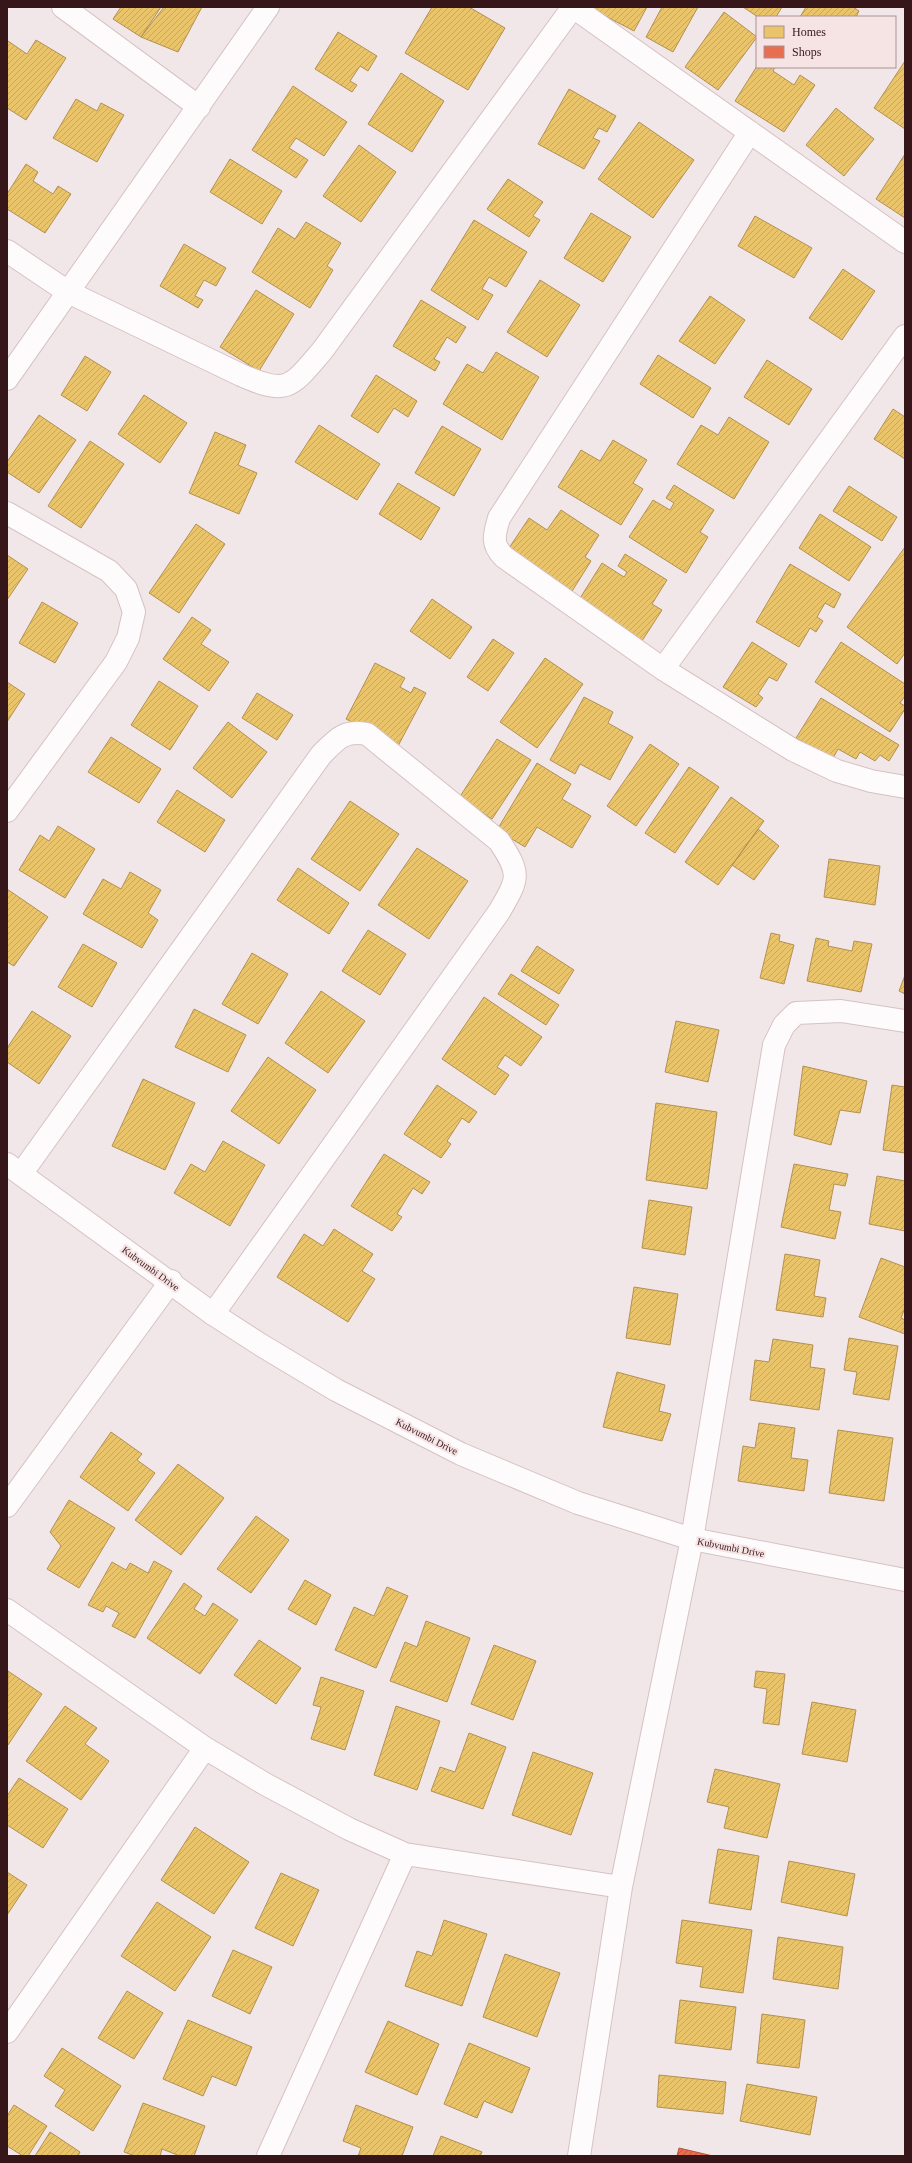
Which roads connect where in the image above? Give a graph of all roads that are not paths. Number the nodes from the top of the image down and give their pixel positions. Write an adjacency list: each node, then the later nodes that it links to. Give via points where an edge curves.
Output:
1 (63, 7): 4 (street)
2 (268, 7): 4 (street)
3 (573, 7): 5 (street); 8 (street, via 322,351 297,381 281,387 265,385)
4 (199, 107): 8 (street)
5 (750, 132): 6 (street); 12 (street, via 498,518 494,532 495,548 504,557)
6 (905, 242)
7 (7, 251): 8 (street)
8 (68, 292): 10 (street)
9 (905, 336): 12 (street)
10 (7, 379)
11 (7, 514): 14 (street, via 109,571 126,590 134,612 128,638 116,662)
12 (663, 669): 13 (street, via 793,750 837,770 871,781)
13 (905, 787)
14 (7, 811)
15 (905, 1021): 20 (street, via 841,1011 796,1013 784,1025 774,1045)
16 (14, 1169): 17 (street, Kubvumbi Drive); 18 (street, via 322,755 336,741 352,732 367,734 498,841 516,870 510,892 485,931)
17 (171, 1281): 18 (street, Kubvumbi Drive); 19 (street)
18 (213, 1314): 20 (street, Kubvumbi Drive, via 336,1390 461,1454 578,1502)
19 (7, 1506)
20 (692, 1540): 21 (street, Kubvumbi Drive); 25 (street)
21 (905, 1580)
22 (7, 1610): 23 (street)
23 (205, 1748): 24 (street, via 349,1829); 26 (street)
24 (405, 1854): 25 (street); 27 (street)
25 (621, 1887): 28 (street)
26 (7, 2032)
27 (268, 2156)
28 (580, 2156)

